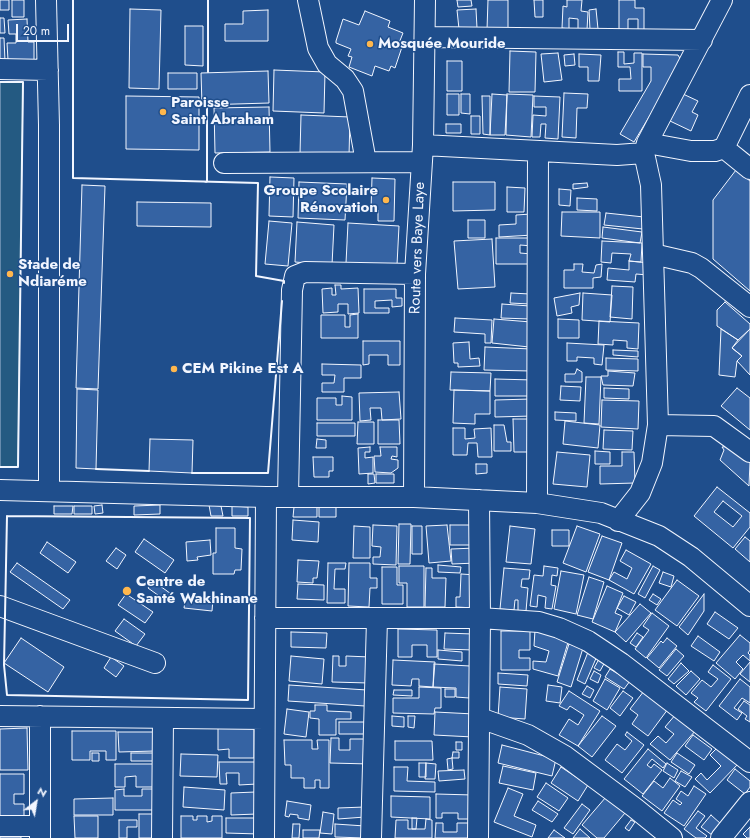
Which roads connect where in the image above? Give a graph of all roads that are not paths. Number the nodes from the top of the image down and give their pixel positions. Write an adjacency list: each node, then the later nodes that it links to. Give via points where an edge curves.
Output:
1 (46, 0): 8 (street)
2 (308, 0): 14 (street, via 318,48 327,64 346,80 353,91)
3 (425, 0): 5 (street, Route vers Baye Laye)
4 (722, 0): 6 (street)
5 (425, 37): 6 (street); 13 (street, Route vers Baye Laye)
6 (702, 40): 10 (street)
7 (0, 69): 8 (street)
8 (48, 70): 23 (street)
9 (750, 95): 11 (street)
10 (646, 148): 11 (street, via 715,151); 12 (street, via 617,156); 17 (street, via 651,185)
11 (724, 148): 16 (street)
12 (538, 152): 13 (street); 28 (street)
13 (422, 154): 14 (street); 18 (street, Route vers Baye Laye)
14 (366, 162): 15 (street)
15 (224, 163)
16 (750, 169)
17 (653, 254): 19 (street, via 692,263); 20 (street)
18 (415, 274): 25 (street, via 305,272 295,276 292,290); 26 (street, Route vers Baye Laye)
19 (750, 307)
20 (658, 425): 21 (street, via 714,426); 29 (street, via 652,463 640,493)
21 (750, 452)
22 (0, 490): 23 (street)
23 (49, 491): 24 (street)
24 (266, 496): 25 (street); 32 (street)
25 (288, 497): 26 (street)
26 (414, 497): 27 (street)
27 (479, 500): 28 (street); 33 (street)
28 (536, 504): 29 (street, via 600,513)
29 (618, 521): 31 (street, via 659,536 691,557)
30 (0, 606): 35 (street)
31 (750, 606)
32 (265, 618): 34 (street); 40 (street)
33 (480, 618): 34 (street); 39 (street); 41 (street, via 539,622 588,641 621,663)
34 (377, 619): 48 (street)
35 (155, 663)
36 (0, 716): 37 (street)
37 (40, 716): 38 (street); 44 (street)
38 (163, 718): 40 (street); 46 (street)
39 (480, 718): 45 (street); 49 (street, via 528,735 565,756)
40 (264, 719): 47 (street)
41 (750, 762)
42 (750, 802): 50 (street)
43 (0, 826): 44 (street)
44 (40, 832)
45 (479, 837)
46 (162, 838)
47 (264, 838)
48 (371, 838)
49 (672, 838)
50 (721, 838)

